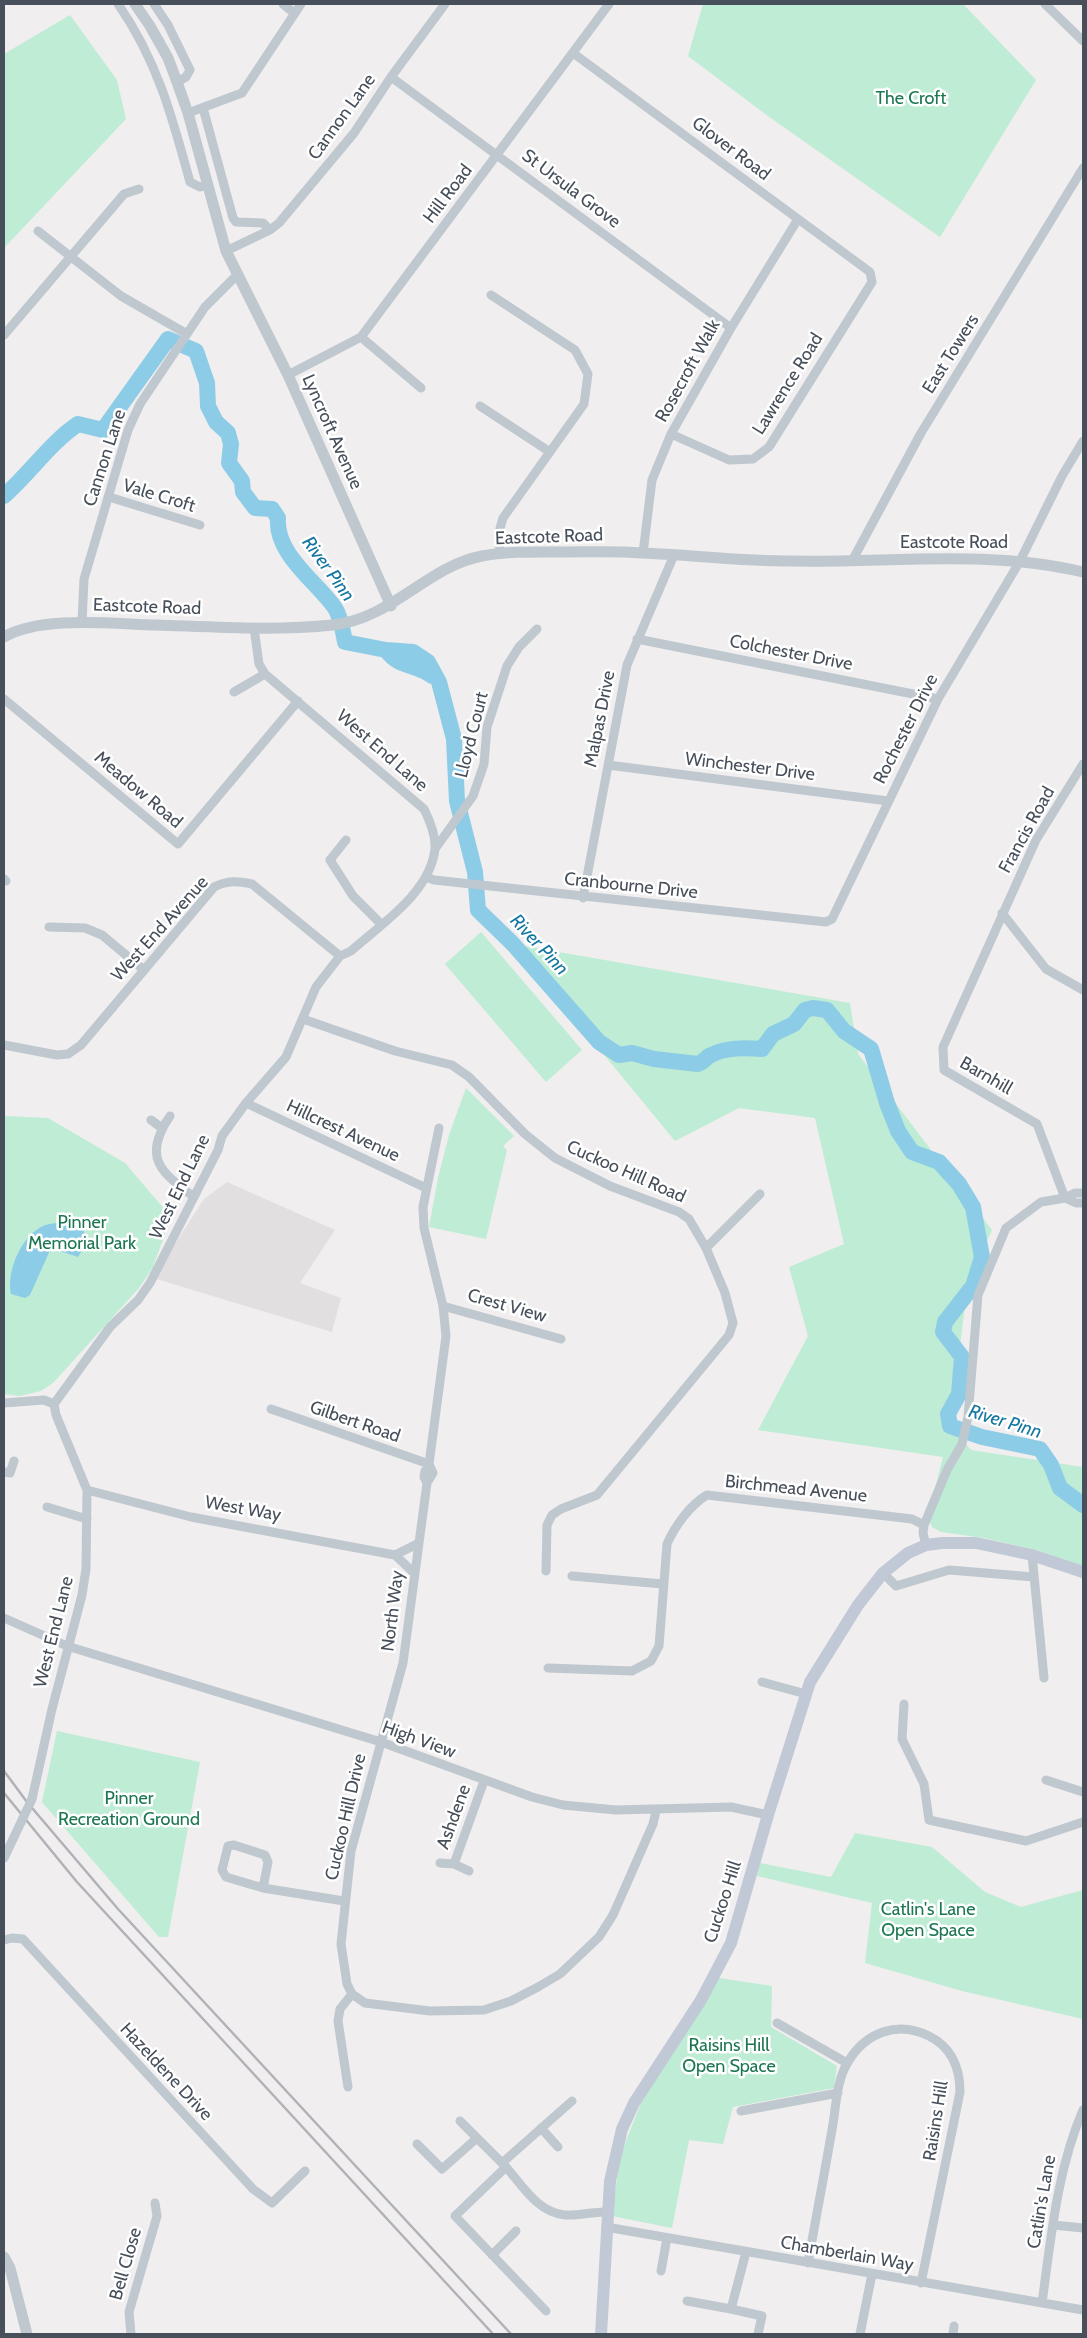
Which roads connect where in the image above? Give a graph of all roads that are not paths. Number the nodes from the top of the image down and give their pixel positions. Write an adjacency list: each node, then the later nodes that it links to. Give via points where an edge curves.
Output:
1 (118, 4): 18 (street, via 159,76 190,182 200,187)
2 (135, 4): 13 (street, Lyncroft Avenue, via 159,42)
3 (154, 4): 13 (street, via 190,70)
4 (283, 4): 9 (street)
5 (301, 4): 9 (street)
6 (445, 4): 12 (street, Cannon Lane)
7 (609, 4): 11 (street, Hill Road)
8 (1045, 4): 10 (street)
9 (294, 13): 14 (street, via 242,93)
10 (1083, 41)
11 (573, 53): 16 (street, Hill Road); 20 (street, Glover Road)
12 (391, 77): 16 (street, St Ursula Grove); 21 (street, Cannon Lane, via 354,133)
13 (177, 82): 15 (street, Lyncroft Avenue)
14 (203, 108): 15 (street); 21 (street, via 233,218 240,223 263,223)
15 (188, 113): 18 (street, Lyncroft Avenue)
16 (497, 154): 28 (street, St Ursula Grove); 31 (street, Hill Road)
17 (1083, 168): 44 (street, East Towers, via 921,433)
18 (207, 185): 23 (street, Lyncroft Avenue)
19 (139, 189): 24 (street, via 124,194)
20 (798, 219): 25 (street, Glover Road); 28 (street, Rosecroft Walk)
21 (270, 230): 23 (street, Cannon Lane)
22 (38, 231): 24 (street)
23 (226, 251): 26 (street, Lyncroft Avenue)
24 (72, 256): 29 (street); 30 (street, via 121,296)
25 (870, 272): 35 (street, Lawrence Road, via 872,282 769,447 753,459 729,460)
26 (237, 275): 30 (street, Cannon Lane, via 205,308); 32 (street, Lyncroft Avenue)
27 (491, 295): 37 (street, via 575,350 588,374 584,404)
28 (731, 328): 35 (street, Rosecroft Walk)
29 (4, 334)
30 (185, 337): 38 (street, Cannon Lane, via 140,404 128,430)
31 (361, 338): 32 (street, Hill Road); 33 (street)
32 (288, 376): 46 (street, Lyncroft Avenue)
33 (421, 388)
34 (480, 406): 37 (street)
35 (671, 434): 40 (street, Rosecroft Walk, via 652,480)
36 (1083, 441): 43 (street, Rochester Drive)
37 (550, 452): 41 (street, via 503,518 499,532)
38 (109, 497): 39 (street, Vale Croft); 47 (street, Cannon Lane, via 84,579)
39 (200, 525)
40 (642, 553): 41 (street, Eastcote Road); 42 (street, Eastcote Road)
41 (500, 554): 46 (street, Eastcote Road, via 461,563)
42 (674, 555): 44 (street, Eastcote Road); 51 (street, Malpas Drive)
43 (1020, 560): 44 (street, Eastcote Road); 45 (street, Eastcote Road); 55 (street, Rochester Drive)
44 (852, 561)
45 (1083, 572)
46 (391, 606): 48 (street, Eastcote Road, via 348,623)
47 (82, 623): 48 (street, Eastcote Road); 50 (street, Eastcote Road, via 36,626)
48 (254, 628): 52 (street, via 258,664)
49 (537, 628): 61 (street, Lloyd Court, via 507,666 487,727 484,764 473,796)
50 (4, 637)
51 (637, 639): 55 (street, Colchester Drive); 57 (street, Malpas Drive, via 627,665)
52 (264, 674): 53 (street); 56 (street, West End Lane)
53 (234, 692)
54 (4, 699): 56 (street, Meadow Road, via 178,844)
55 (938, 699): 59 (street, Rochester Drive)
56 (298, 701): 61 (street, West End Lane, via 424,809 433,829)
57 (608, 765): 59 (street, Winchester Drive); 63 (street, Malpas Drive)
58 (1083, 765): 64 (street, Francis Road, via 1036,840)
59 (888, 801): 65 (street, Rochester Drive)
60 (346, 840): 66 (street, via 330,860 353,896)
61 (435, 849): 62 (street, West End Lane)
62 (426, 877): 63 (street, Cranbourne Drive); 66 (street, West End Lane)
63 (583, 898): 65 (street, Cranbourne Drive, via 826,922)
64 (1002, 913): 70 (street, via 1046,969); 82 (street, Barnhill, via 943,1047 944,1070 1037,1124)
65 (832, 919)
66 (381, 924): 68 (street, West End Lane, via 351,951)
67 (49, 927): 69 (street, via 85,928 102,935)
68 (340, 956): 69 (street, West End Avenue, via 261,890 237,881 224,882 214,888); 71 (street, West End Lane, via 316,987)
69 (144, 970): 72 (street, West End Avenue, via 81,1045 68,1054 57,1055)
70 (1083, 990)
71 (302, 1019): 73 (street, West End Lane, via 286,1057); 84 (street, Cuckoo Hill Road, via 395,1051 452,1065 555,1158 610,1186 679,1212 689,1219)
72 (4, 1045)
73 (246, 1103): 78 (street, Hillcrest Avenue); 81 (street, West End Lane, via 222,1136)
74 (170, 1116): 76 (street)
75 (151, 1120): 76 (street)
76 (162, 1128): 81 (street, via 157,1152 160,1167 170,1179)
77 (439, 1128): 78 (street)
78 (426, 1188): 85 (street, via 424,1228)
79 (1083, 1193): 82 (street)
80 (760, 1194): 84 (street)
81 (194, 1196): 88 (street, West End Lane, via 150,1283 138,1300 110,1327)
82 (1065, 1198): 83 (street); 96 (street, via 1041,1202 1006,1228 978,1294 968,1418 962,1444 947,1470)
83 (1083, 1203)
84 (706, 1248): 101 (street, Cuckoo Hill Road, via 725,1293 733,1323 729,1335 597,1495 552,1515 547,1525)
85 (443, 1306): 86 (street, Crest View); 91 (street, via 445,1349)
86 (561, 1338)
87 (4, 1403): 88 (street, via 44,1400)
88 (54, 1404): 93 (street, West End Lane)
89 (271, 1410): 91 (street, Gilbert Road)
90 (14, 1461): 92 (street, via 10,1473)
91 (429, 1466): 97 (street, North Way, via 424,1477 427,1483)
92 (4, 1472)
93 (87, 1490): 95 (street, West End Lane); 99 (street, West Way, via 191,1517)
94 (47, 1507): 95 (street)
95 (87, 1518): 109 (street, West End Lane, via 82,1595)
96 (924, 1525): 98 (street, via 922,1533); 107 (street, Birchmead Avenue, via 912,1518 707,1495 697,1501 667,1544)
97 (418, 1543): 99 (street); 103 (street, North Way)
98 (926, 1545): 100 (main road, Cuckoo Hill, via 976,1543); 104 (main road, Cuckoo Hill, via 908,1553)
99 (394, 1555): 103 (street)
100 (1032, 1555): 102 (main road, Cuckoo Hill); 106 (street)
101 (546, 1571)
102 (1083, 1572)
103 (414, 1573): 115 (street, North Way, via 403,1663)
104 (883, 1573): 106 (street, via 896,1586 948,1570); 113 (main road, Cuckoo Hill, via 858,1605 810,1682)
105 (572, 1576): 107 (street)
106 (1034, 1577): 111 (street)
107 (664, 1584): 110 (street, Birchmead Avenue, via 658,1646 651,1661 632,1671)
108 (4, 1618): 109 (street, High View)
109 (67, 1646): 115 (street, High View); 122 (street, West End Lane, bridge, via 32,1799)
110 (548, 1668)
111 (1044, 1678)
112 (762, 1682): 113 (street)
113 (806, 1694): 120 (main road, Cuckoo Hill)
114 (904, 1704): 121 (street, via 902,1739 924,1784 929,1820 1026,1841)
115 (380, 1742): 117 (street, High View); 127 (street, Cuckoo Hill Drive, via 352,1851)
116 (1046, 1780): 118 (street)
117 (484, 1781): 119 (street, High View, via 563,1805); 124 (street, Ashdene)
118 (1083, 1792)
119 (656, 1811): 120 (street, High View, via 731,1807); 129 (street, via 613,1915 599,1937 560,1974 511,2001 484,2010 430,2012 365,2003)
120 (768, 1815): 145 (main road, Cuckoo Hill, via 731,1943 701,2000 634,2103 622,2129 611,2172)
121 (1083, 1822)
122 (4, 1858)
123 (440, 1862): 124 (street)
124 (454, 1864): 125 (street)
125 (469, 1872)
126 (263, 1888): 126 (street, via 268,1862 265,1854 228,1846 222,1870 226,1877); 127 (street)
127 (344, 1901): 129 (street, Cuckoo Hill Drive, via 341,1944 347,1984)
128 (4, 1940): 143 (street, Hazeldene Drive, via 23,1939 253,2189 272,2204)
129 (352, 1994): 132 (street, via 340,2009 338,2021)
130 (777, 2023): 131 (street)
131 (847, 2063): 133 (street, Raisins Hill); 157 (street, Raisins Hill, via 861,2044 874,2035 890,2029 905,2029 937,2040 956,2064 960,2092)
132 (348, 2087)
133 (838, 2093): 136 (street); 154 (street, Raisins Hill)
134 (572, 2100): 138 (street)
135 (1083, 2110): 146 (street, Catlin's Lane, via 1067,2155)
136 (741, 2111)
137 (460, 2121): 139 (street)
138 (541, 2128): 141 (street); 142 (street)
139 (477, 2138): 140 (street, via 442,2169); 142 (street)
140 (417, 2144)
141 (558, 2147)
142 (504, 2165): 145 (street, via 537,2203 549,2211 565,2215); 152 (street, via 455,2216)
143 (305, 2171)
144 (156, 2203): 164 (street, Bell Close, via 157,2216 129,2312)
145 (608, 2212): 147 (main road, Cuckoo Hill)
146 (1053, 2224): 148 (street); 159 (street, Catlin's Lane)
147 (606, 2228): 150 (street, Chamberlain Way); 165 (main road, Cuckoo Hill)
148 (1083, 2228)
149 (516, 2231): 152 (street)
150 (667, 2238): 151 (street, Chamberlain Way); 155 (street)
151 (746, 2252): 154 (street, Chamberlain Way); 160 (street)
152 (492, 2255): 162 (street)
153 (4, 2257): 163 (street, via 10,2268)
154 (808, 2263): 156 (street, Chamberlain Way)
155 (661, 2271)
156 (872, 2274): 157 (street, Chamberlain Way); 167 (street)
157 (921, 2283): 159 (street, Chamberlain Way)
158 (687, 2301): 160 (street)
159 (1042, 2303): 161 (street, Chamberlain Way)
160 (731, 2309): 166 (street, via 762,2316)
161 (1083, 2310)
162 (546, 2311)
163 (27, 2334)
164 (131, 2334)
165 (601, 2334)
166 (758, 2334)
167 (860, 2334)

